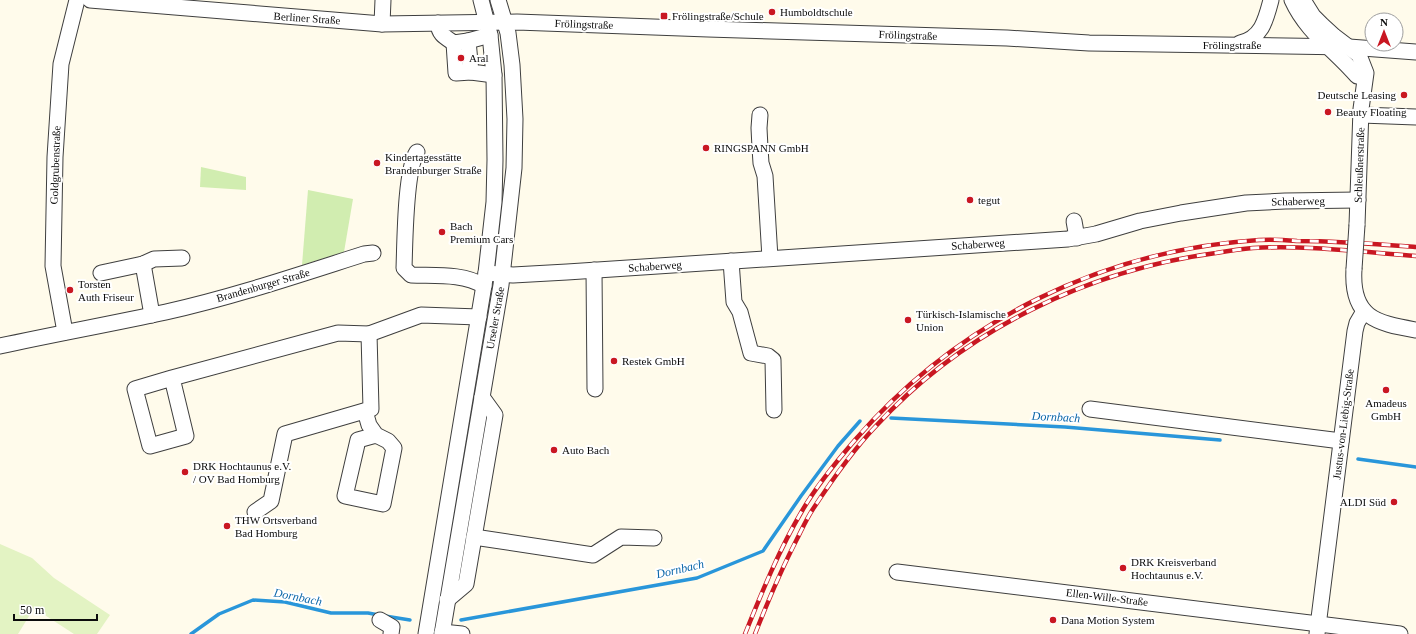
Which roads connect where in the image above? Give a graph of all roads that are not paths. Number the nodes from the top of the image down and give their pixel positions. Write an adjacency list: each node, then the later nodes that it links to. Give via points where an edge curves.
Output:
1 (77, 0): 43 (street, Goldgrubenstraße, via 62,64 55,157 53,266)
2 (90, 0): 9 (street, Berliner Straße)
3 (383, 0): 12 (street)
4 (481, 0): 13 (street, Urseler Straße)
5 (498, 0): 10 (street, Urseler Straße)
6 (1271, 0): 15 (street, via 1258,34 1245,42)
7 (1292, 0): 16 (street, via 1306,25)
8 (1303, 0): 17 (street, via 1313,16)
9 (233, 6): 12 (street, Berliner Straße)
10 (505, 22): 13 (street, Frölingstraße); 15 (street, Frölingstraße, via 1105,43); 37 (street, Urseler Straße, via 512,65 515,119 514,168)
11 (438, 23): 12 (street, Berliner Straße); 13 (street, Berliner Straße); 14 (street, via 441,34)
12 (382, 24)
13 (489, 29): 14 (street); 22 (street, Urseler Straße)
14 (461, 42): 22 (street, via 456,73)
15 (1232, 44): 16 (street, Frölingstraße)
16 (1329, 47): 17 (street, Frölingstraße); 21 (street)
17 (1354, 51): 19 (street, Frölingstraße); 21 (street)
18 (1416, 52): 19 (street, Frölingstraße)
19 (1381, 53): 20 (street, Frölingstraße); 21 (street, via 1373,65)
20 (1416, 56)
21 (1361, 74): 23 (street, Schleußnerstraße)
22 (494, 75): 38 (street, Urseler Straße, via 494,195)
23 (1361, 110): 25 (street); 27 (street, Schleußnerstraße)
24 (760, 115): 32 (street, via 761,163)
25 (1416, 117)
26 (417, 152): 38 (street, Schaberweg, via 413,158 409,186 404,268 411,275)
27 (1358, 200): 29 (street, Schaberweg, via 1246,203 1147,220); 39 (street, Schleußnerstraße, bridge, via 1354,284 1355,295)
28 (1074, 221): 29 (street)
29 (1078, 238): 32 (street, Schaberweg)
30 (373, 253): 40 (street, Brandenburger Straße, via 250,290)
31 (182, 258): 34 (street, via 154,260)
32 (770, 258): 33 (street, Schaberweg)
33 (731, 261): 35 (street, Schaberweg); 50 (street, via 734,302 740,312 751,353 768,356 773,360)
34 (143, 264): 36 (street); 40 (street)
35 (594, 270): 37 (street, Schaberweg); 47 (street)
36 (102, 273)
37 (502, 274): 38 (street, Schaberweg); 48 (street, Urseler Straße)
38 (485, 280): 41 (street, Urseler Straße)
39 (1364, 311): 42 (street, via 1386,324); 53 (street, Justus-von-Liebig-Straße, via 1355,331)
40 (152, 315): 43 (street, Brandenburger Straße)
41 (479, 317): 44 (street, via 421,315); 63 (street, Urseler Straße)
42 (1416, 330)
43 (65, 332): 45 (street, Brandenburger Straße)
44 (369, 334): 46 (street, via 338,333); 51 (street, via 371,409)
45 (0, 346)
46 (172, 378): 46 (street, via 186,436 150,446 135,389)
47 (595, 389)
48 (482, 396): 55 (street, via 495,415); 58 (street, Urseler Straße)
49 (1090, 409): 53 (street)
50 (774, 410)
51 (365, 411): 52 (street); 54 (street, via 285,434 271,501)
52 (376, 435): 52 (street, via 388,441 394,448 383,504 345,496 358,440)
53 (1341, 441): 60 (street, Justus-von-Liebig-Straße)
54 (255, 512)
55 (474, 537): 56 (street, via 593,555 621,537); 58 (street, via 466,584)
56 (654, 538)
57 (897, 572): 60 (street, Ellen-Wille-Straße)
58 (448, 600): 61 (street, Urseler Straße)
59 (380, 620): 62 (street, via 392,627)
60 (1317, 629): 65 (street, Ellen-Wille-Straße)
61 (442, 633): 64 (street)
62 (391, 634)
63 (426, 634)
64 (462, 634)
65 (1400, 634)

